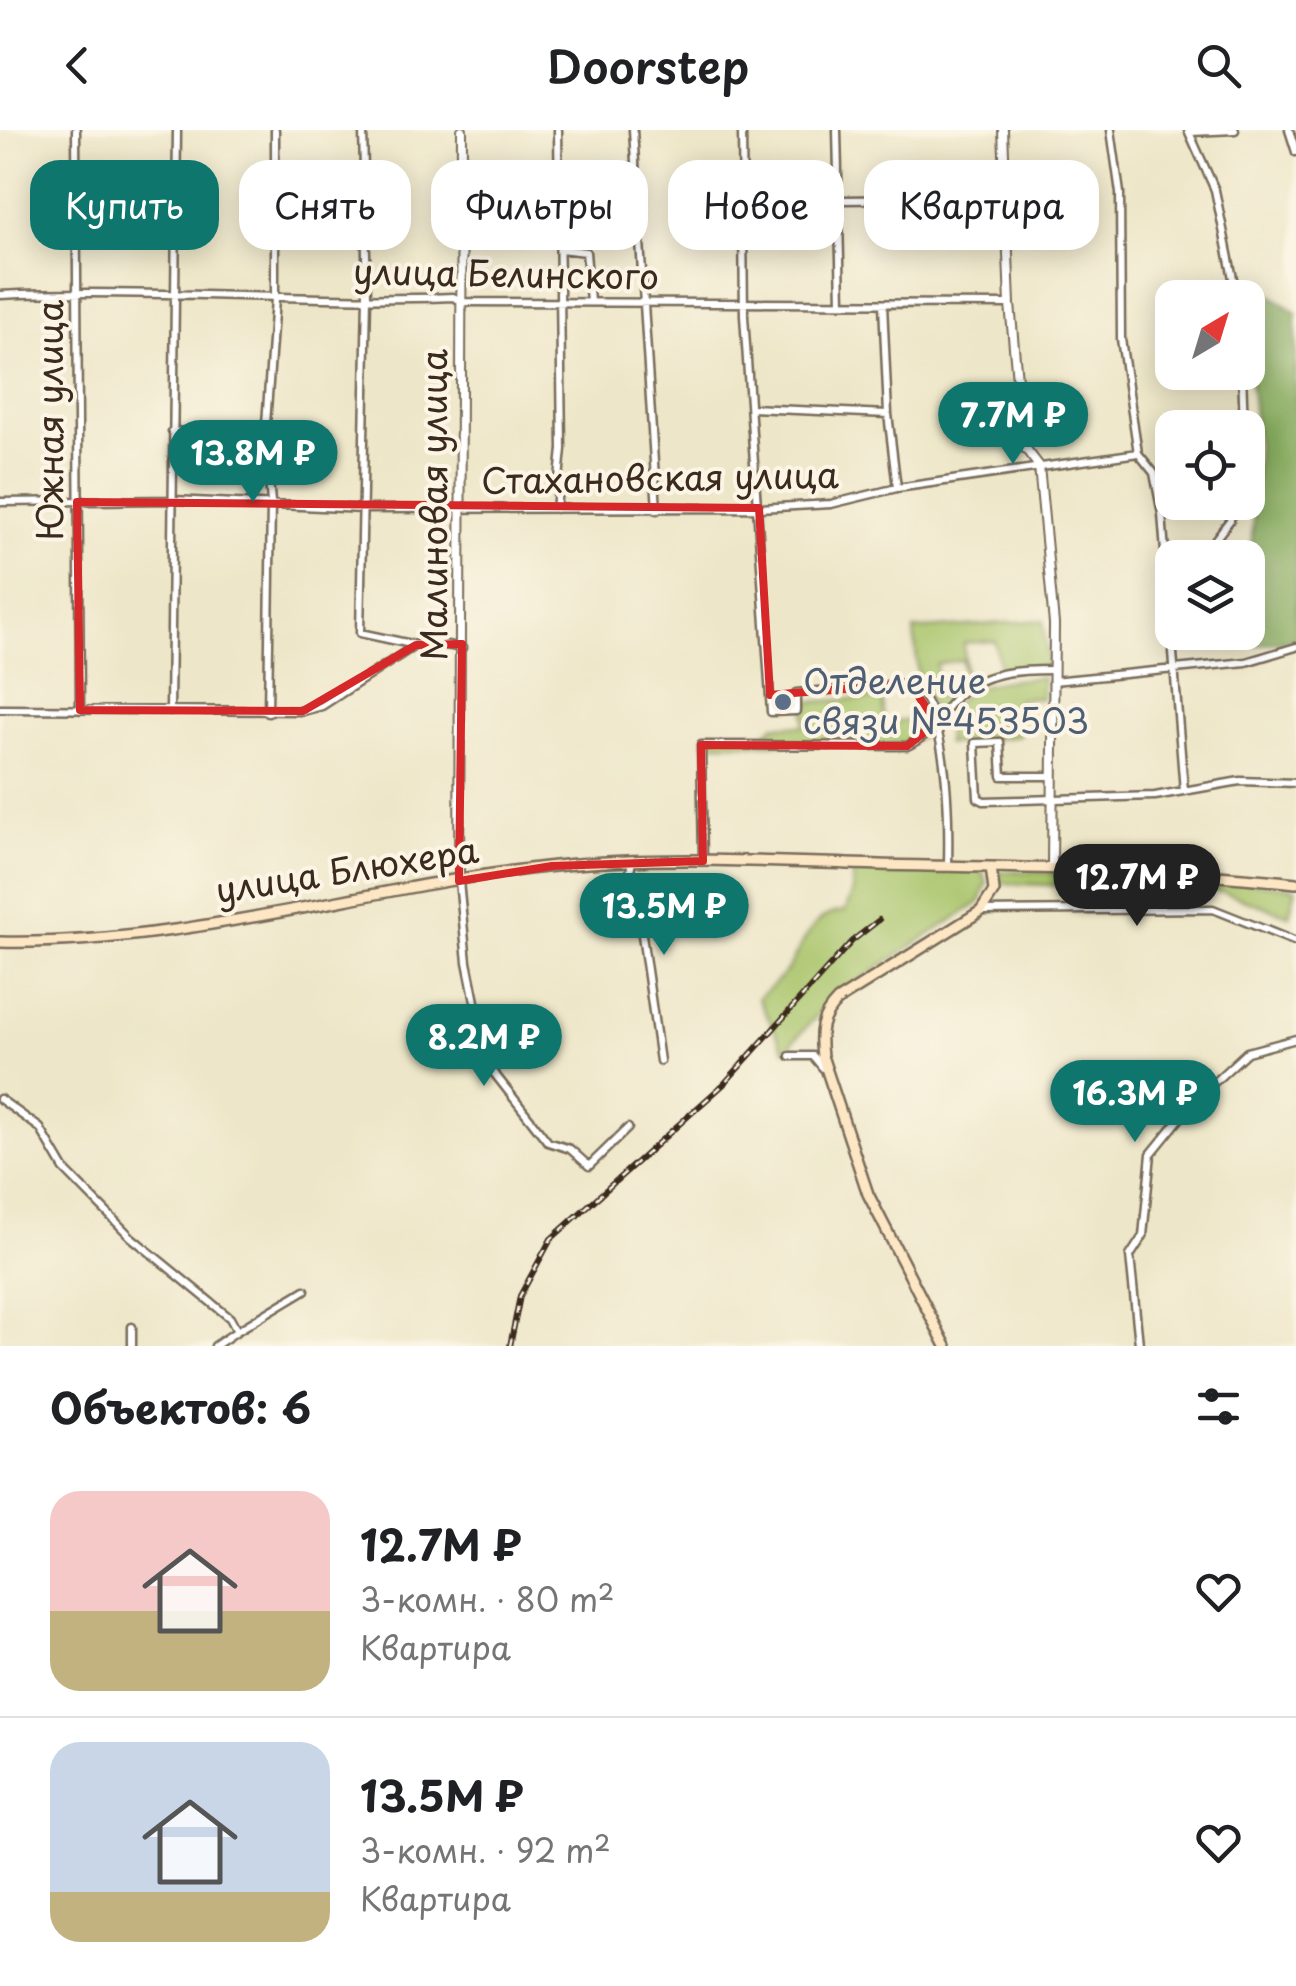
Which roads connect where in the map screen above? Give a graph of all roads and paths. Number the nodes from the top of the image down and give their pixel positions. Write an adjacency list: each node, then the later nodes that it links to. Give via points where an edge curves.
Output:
1 (76, 130): 24 (street, Южная улица)
2 (177, 130): 25 (street)
3 (275, 130): 28 (street)
4 (363, 130): 27 (street)
5 (462, 130): 29 (street, Малиновая улица)
6 (558, 130): 16 (street)
7 (633, 130): 31 (street)
8 (742, 130): 36 (street)
9 (837, 130): 17 (street)
10 (1003, 130): 18 (street)
11 (1111, 130): 41 (street, via 1120,193 1121,339)
12 (1234, 130): 14 (street)
13 (1289, 130): 15 (street)
14 (1189, 131): 23 (street, via 1215,190)
15 (1296, 152)
16 (559, 160)
17 (839, 160)
18 (1004, 160)
19 (560, 250): 32 (street)
20 (569, 250): 30 (street, via 586,252)
21 (841, 250): 33 (street)
22 (1008, 250): 35 (street)
23 (1233, 280)
24 (75, 292): 25 (street, улица Белинского); 26 (street, улица Белинского); 46 (street, Южная улица)
25 (173, 294): 28 (street, улица Белинского); 39 (street)
26 (0, 295)
27 (367, 296): 28 (street, улица Белинского); 29 (street, улица Белинского); 49 (street)
28 (275, 299): 40 (street)
29 (464, 302): 32 (street, улица Белинского); 50 (street, Малиновая улица)
30 (590, 302): 31 (street, улица Белинского); 32 (street, улица Белинского)
31 (641, 302): 36 (street, улица Белинского); 52 (street)
32 (562, 303): 51 (street)
33 (841, 303): 34 (street, улица Белинского); 36 (street, улица Белинского)
34 (884, 304): 35 (street, улица Белинского); 38 (street)
35 (1010, 304): 42 (street, via 1023,444)
36 (747, 305): 37 (street)
37 (751, 408): 38 (street); 48 (street)
38 (888, 414): 43 (street)
39 (172, 431): 40 (street); 44 (street)
40 (265, 438): 47 (street)
41 (1138, 453): 42 (street, Стахановская улица); 53 (street, via 1154,473)
42 (1039, 466): 43 (street, Стахановская улица); 58 (street)
43 (897, 488): 48 (street, Стахановская улица, via 831,504)
44 (174, 500): 46 (street, Стахановская улица); 47 (street, Стахановская улица); 63 (street)
45 (0, 502): 46 (street, Стахановская улица)
46 (77, 502): 62 (street, Южная улица)
47 (271, 502): 49 (street, Стахановская улица); 64 (street)
48 (759, 508): 52 (street, Стахановская улица); 65 (street, via 771,712 796,711 796,693 910,683 923,692)
49 (364, 509): 50 (street, Стахановская улица); 54 (street, via 360,633)
50 (461, 509): 51 (street, Стахановская улица); 55 (street, Малиновая улица)
51 (556, 509): 52 (street, Стахановская улица)
52 (657, 510)
53 (1166, 540)
54 (416, 645): 55 (street); 64 (street, via 322,706)
55 (462, 648): 75 (street, Малиновая улица)
56 (1296, 648): 59 (street)
57 (1173, 650): 59 (street)
58 (1052, 670): 60 (street); 65 (street, via 990,675 957,696)
59 (1174, 671): 60 (street); 68 (street)
60 (1052, 681): 66 (street)
61 (0, 709): 62 (street)
62 (80, 710): 63 (street)
63 (170, 711): 64 (street)
64 (268, 713)
65 (936, 722): 71 (street, via 932,734 907,746 701,746); 72 (street)
66 (1052, 776): 69 (street); 69 (street, via 1002,776 1000,742 976,742 978,798)
67 (1296, 784): 68 (street, via 1227,782)
68 (1184, 790): 69 (street)
69 (1054, 801): 74 (street)
70 (632, 860): 71 (main road, улица Блюхера); 75 (main road, улица Блюхера); 82 (street, via 628,884)
71 (704, 861): 72 (main road, улица Блюхера)
72 (948, 866): 73 (main road, улица Блюхера)
73 (991, 868): 74 (main road, улица Блюхера); 77 (main road, via 994,891)
74 (1052, 868): 76 (main road, улица Блюхера)
75 (459, 881): 78 (main road, улица Блюхера, via 160,931); 85 (street, via 467,962 494,1073 548,1142 570,1149 589,1166)
76 (1296, 883)
77 (981, 911): 79 (street, via 1213,908); 83 (main road, via 831,1007 819,1033)
78 (0, 942)
79 (1296, 942)
80 (1296, 1039): 89 (street, via 1248,1052 1195,1100 1151,1154 1143,1236 1130,1256)
81 (790, 1056): 83 (street, via 812,1056)
82 (660, 1060)
83 (827, 1072): 92 (main road, via 868,1194)
84 (0, 1099): 88 (street, via 40,1128 64,1168 130,1237 216,1305)
85 (628, 1128)
86 (305, 1290): 88 (street)
87 (132, 1327): 90 (street)
88 (237, 1331): 91 (street)
89 (1139, 1344)
90 (132, 1346)
91 (215, 1346)
92 (946, 1346)

